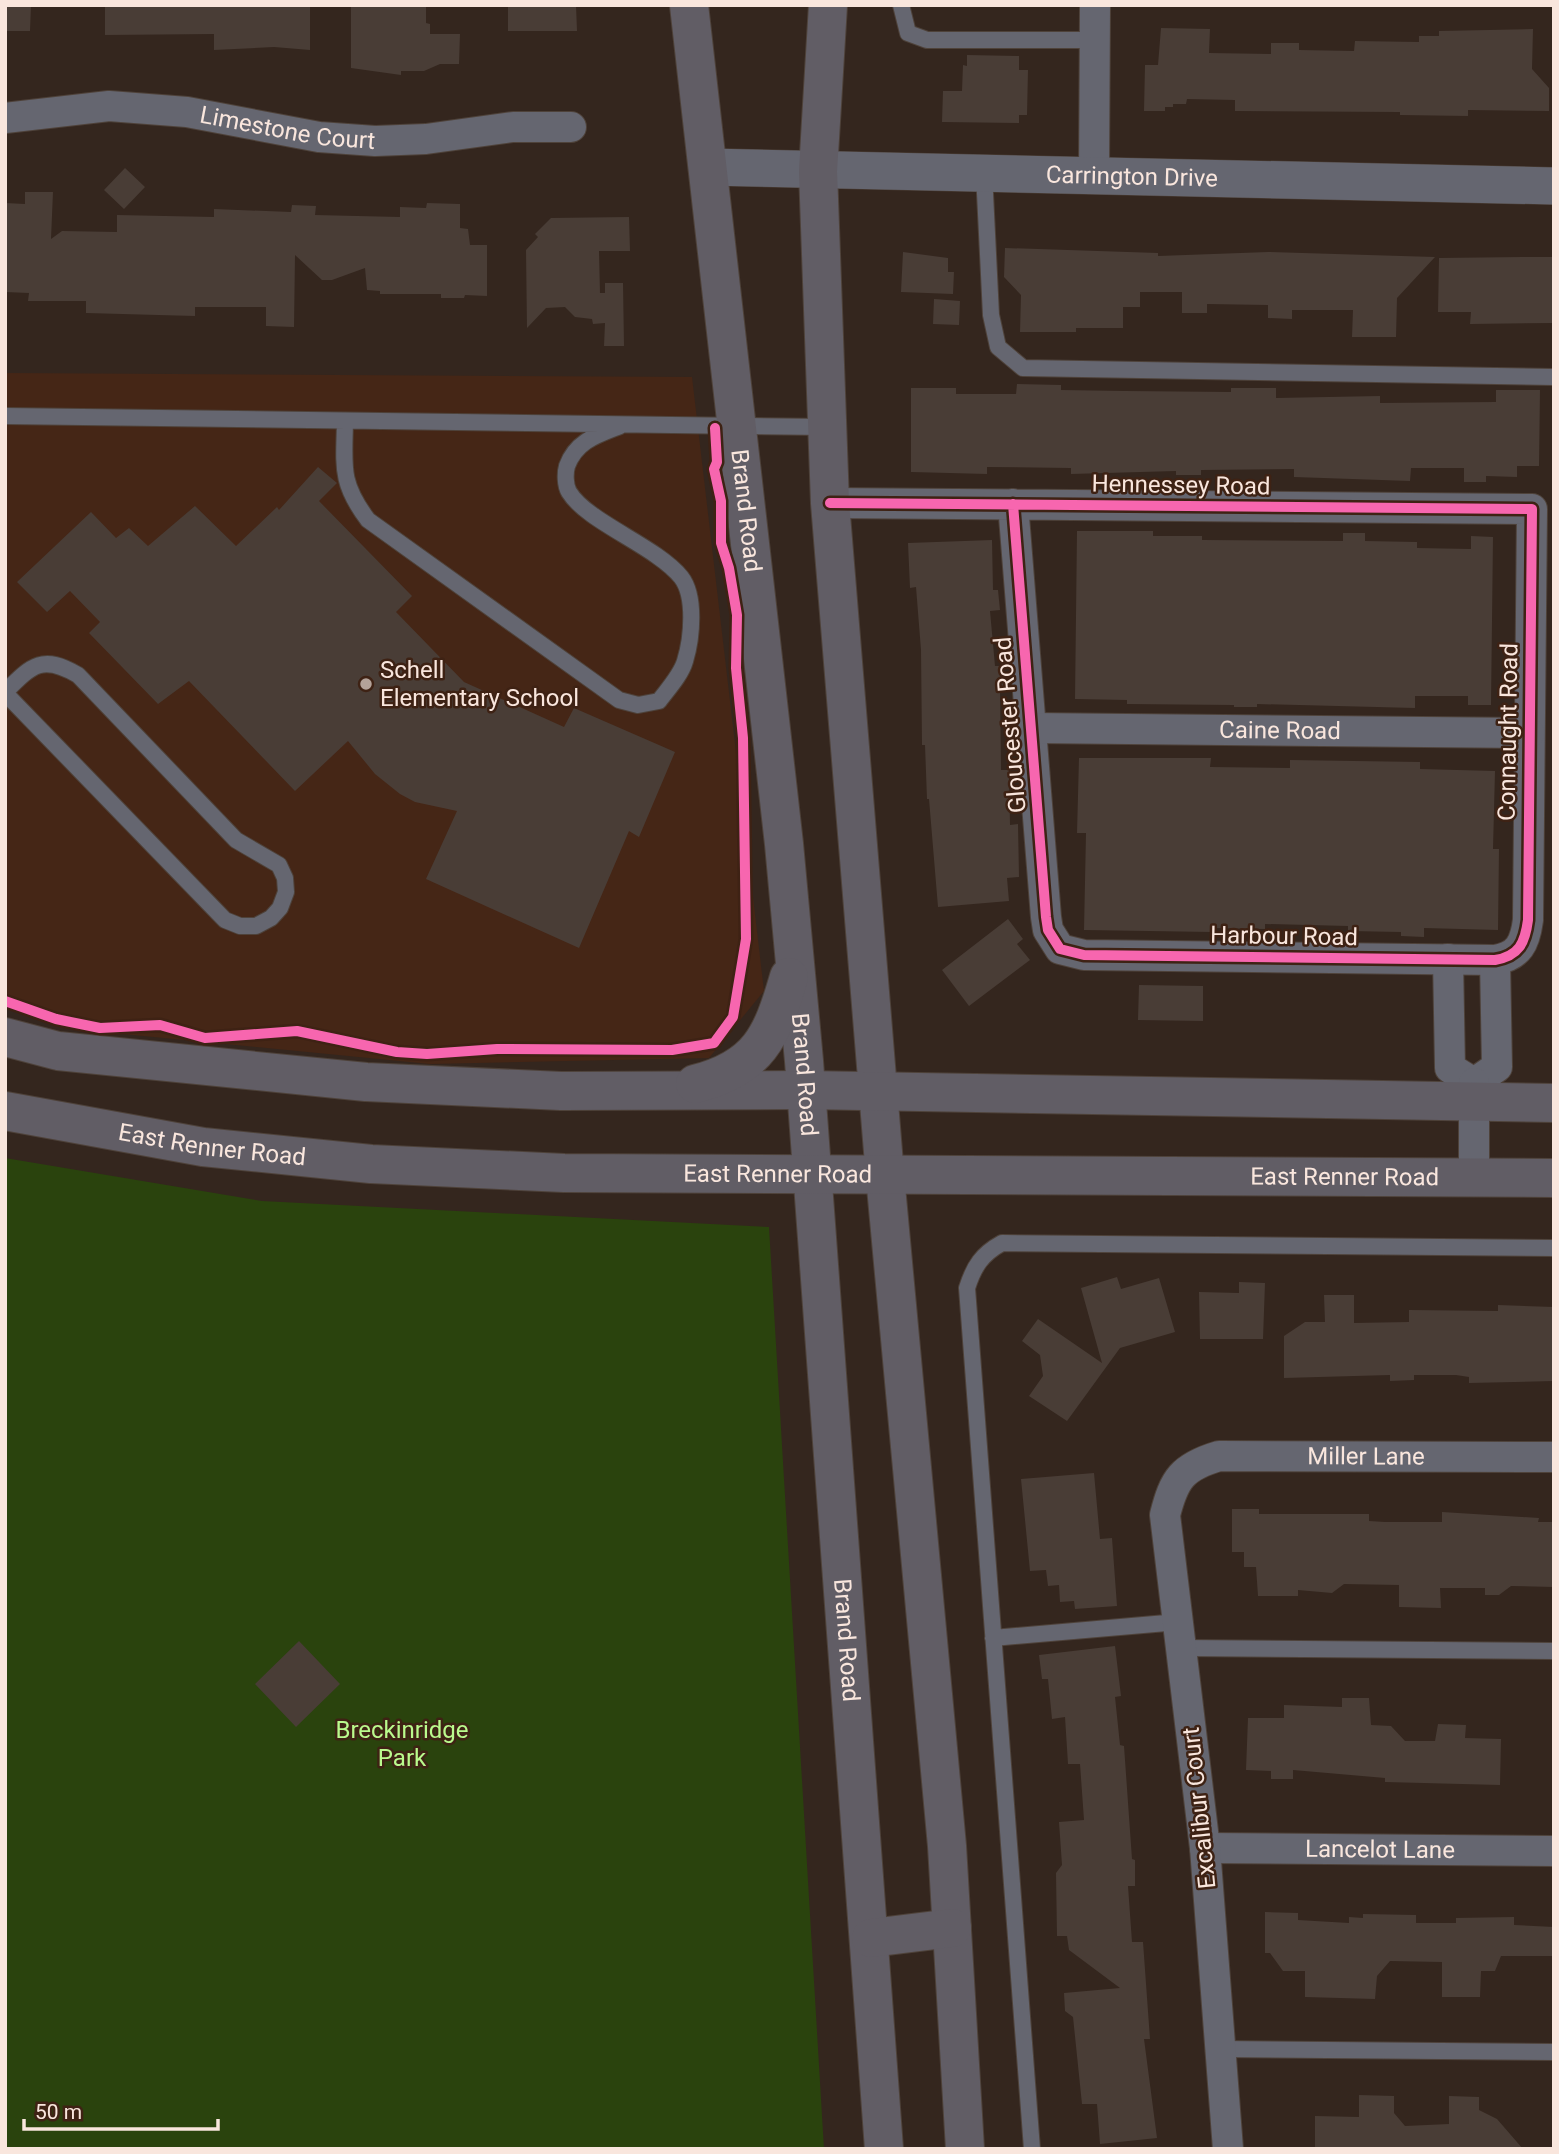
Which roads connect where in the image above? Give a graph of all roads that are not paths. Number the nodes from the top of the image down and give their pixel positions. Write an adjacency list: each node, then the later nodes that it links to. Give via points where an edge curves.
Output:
1 (689, 5): 8 (main road, Brand Road)
2 (828, 5): 9 (main road)
3 (901, 5): 5 (lane, via 908,33 927,40)
4 (1095, 5): 5 (street)
5 (1095, 40): 11 (street)
6 (5, 118): 7 (street, Limestone Court, via 109,106 187,112 319,137 375,141 513,127)
7 (571, 127)
8 (708, 167): 9 (street, Carrington Drive); 18 (main road, Brand Road)
9 (818, 171): 10 (street, Carrington Drive); 17 (main road)
10 (984, 173): 11 (street, Carrington Drive); 13 (lane, via 991,315 998,347 1023,368)
11 (1094, 174): 12 (street, Carrington Drive)
12 (1554, 186)
13 (1554, 377)
14 (5, 416): 15 (lane)
15 (345, 422): 16 (lane); 16 (lane, via 344,474 351,497 368,520 619,700 638,705 659,701 685,663 690,601 682,578 669,565 568,491 565,473 572,453 586,439)
16 (620, 426): 18 (lane)
17 (827, 427): 18 (lane); 19 (main road)
18 (738, 428): 27 (main road, Brand Road)
19 (830, 503): 20 (street, Hennessey Road); 32 (main road)
20 (1013, 504): 21 (street, Hennessey Road); 23 (street, Gloucester Road)
21 (1532, 509): 24 (street, Connaught Road)
22 (5, 693): 22 (lane, via 225,920 257,926 280,908 286,892 279,865 236,840 78,675 61,665 42,662 25,671)
23 (1032, 728): 24 (street, Caine Road); 25 (street, Gloucester Road, via 1046,917)
24 (1529, 733): 26 (street, Connaught Road, via 1528,920 1523,946)
25 (1053, 941): 28 (street, Harbour Road, via 1069,954 1084,955)
26 (1506, 956): 28 (street, Harbour Road); 33 (street, via 1497,1067)
27 (794, 958): 30 (main road, via 776,1023 760,1050 719,1078); 31 (main road, Brand Road)
28 (1448, 959): 33 (street, via 1450,1068)
29 (5, 1037): 30 (main road, via 58,1051 366,1082 561,1091)
30 (668, 1090): 31 (main road)
31 (806, 1090): 32 (main road); 36 (main road, Brand Road)
32 (878, 1092): 33 (main road); 37 (main road)
33 (1474, 1093): 34 (main road); 38 (street)
34 (1554, 1103)
35 (5, 1111): 36 (main road, East Renner Road, via 203,1147 371,1164 564,1173)
36 (814, 1175): 37 (main road, East Renner Road); 49 (main road, Brand Road)
37 (885, 1176): 38 (main road, East Renner Road); 48 (main road)
38 (1474, 1178): 39 (main road, East Renner Road)
39 (1554, 1178)
40 (1554, 1248): 44 (lane, via 1024,1242 1002,1243 984,1253 967,1288)
41 (1554, 1457): 42 (street, Miller Lane, via 1219,1456)
42 (1182, 1472): 43 (street, Excalibur Court, via 1171,1490 1166,1515)
43 (1180, 1635): 44 (lane); 45 (lane); 46 (street, Excalibur Court)
44 (993, 1639): 54 (lane)
45 (1554, 1651)
46 (1205, 1848): 47 (street, Lancelot Lane); 50 (street, Excalibur Court)
47 (1554, 1851)
48 (952, 1928): 49 (main road); 53 (main road)
49 (871, 1938): 52 (main road, Brand Road)
50 (1220, 2049): 51 (lane); 55 (street, Excalibur Court)
51 (1554, 2052)
52 (884, 2149)
53 (965, 2149)
54 (1032, 2149)
55 (1228, 2149)

